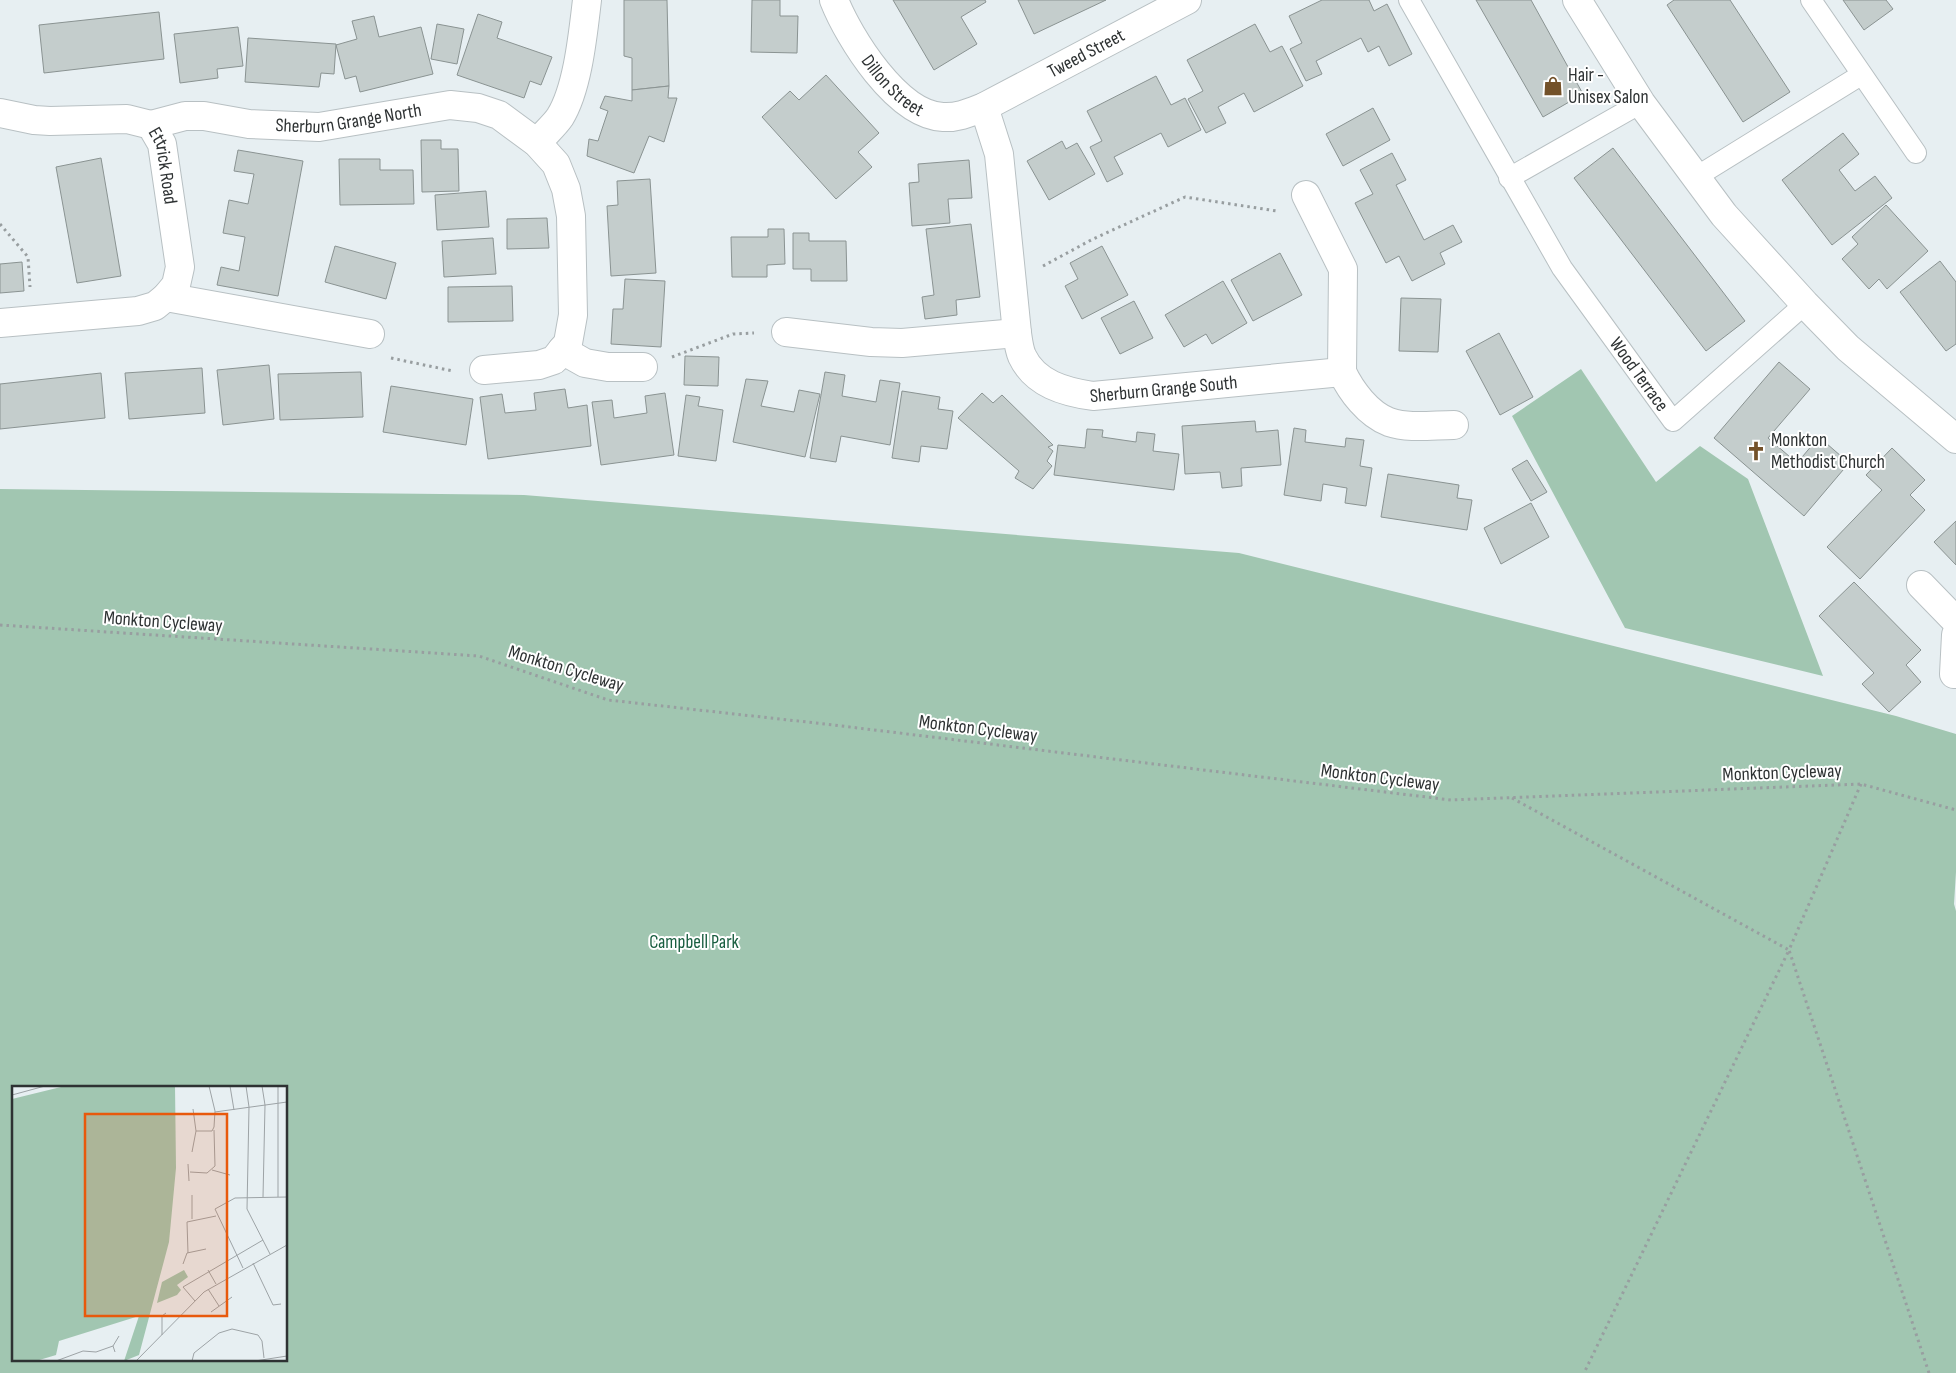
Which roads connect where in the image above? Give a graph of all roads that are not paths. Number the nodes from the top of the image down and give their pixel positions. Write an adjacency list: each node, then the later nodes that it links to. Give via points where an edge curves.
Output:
1 (586, 0): 12 (street, via 582,41 570,94 560,116)
2 (834, 0): 9 (street, Dillon Street, via 858,45 900,98 922,112 942,118)
3 (1187, 0): 9 (street, Tweed Street)
4 (1409, 0): 15 (lane, Wood Terrace)
5 (1577, 0): 8 (street)
6 (1811, 0): 7 (lane)
7 (1861, 75): 13 (lane); 14 (lane)
8 (1641, 103): 14 (street); 15 (lane)
9 (984, 107): 21 (street, Sherburn Grange South, via 999,154)
10 (0, 113): 11 (street, Ettrick Road, via 50,121 127,118)
11 (151, 125): 12 (street, Sherburn Grange North, via 186,116 204,116 249,124 319,127 450,105 478,108 499,115); 17 (street, Ettrick Road, via 162,144 180,268 176,285)
12 (537, 143): 23 (street, Sherburn Grange North, via 556,164 566,189 571,216 573,315 568,343)
13 (1916, 153)
14 (1696, 177): 18 (street, via 1724,215)
15 (1510, 178): 18 (lane, Wood Terrace, via 1562,268 1673,422)
16 (1311, 206): 26 (street, via 1343,269)
17 (166, 297): 19 (street, via 155,306 138,311); 22 (street)
18 (1805, 304): 28 (street, via 1848,348)
19 (0, 323)
20 (786, 332): 21 (street, via 902,344)
21 (1017, 333): 26 (street, Sherburn Grange South, via 1022,356 1034,372 1049,384 1093,396)
22 (370, 334)
23 (562, 350): 24 (street, via 585,362 608,367); 25 (street, via 554,360 538,365)
24 (643, 367)
25 (484, 370)
26 (1342, 372): 27 (street, via 1361,403 1388,422 1415,426)
27 (1454, 424)
28 (1956, 439)
29 (1921, 585): 30 (street)
30 (1956, 622)
31 (1956, 635): 32 (street)
32 (1954, 674)

